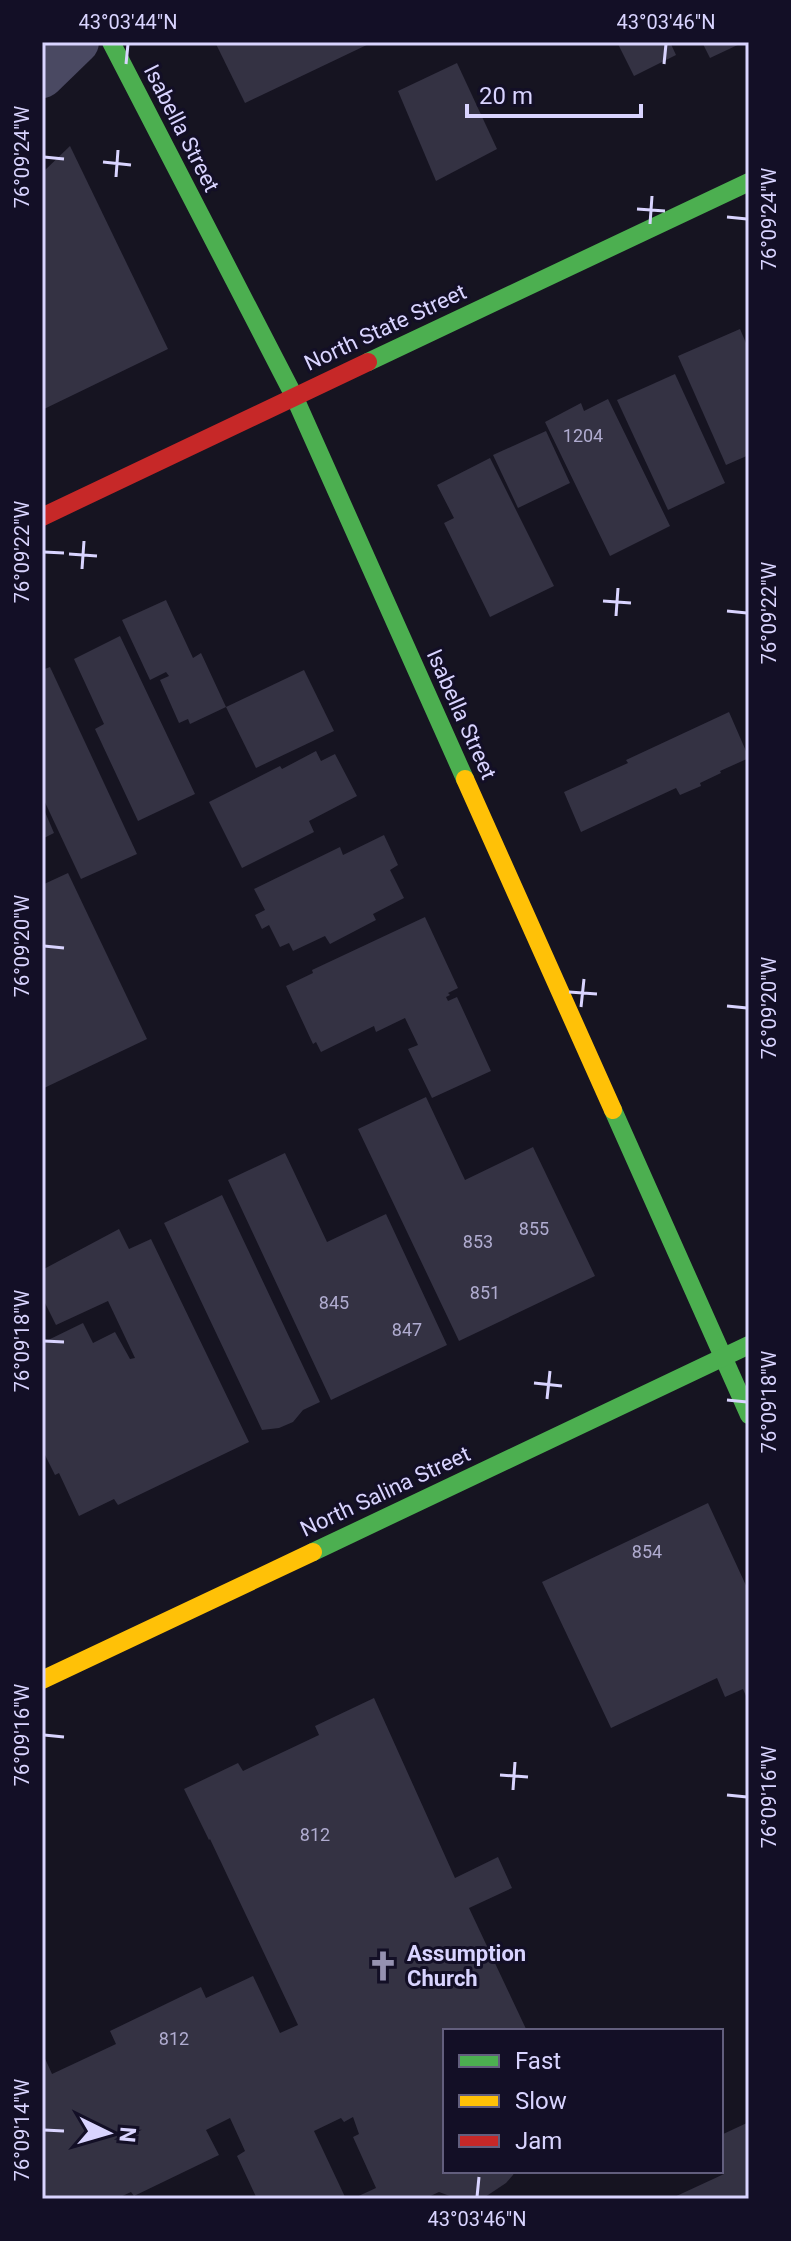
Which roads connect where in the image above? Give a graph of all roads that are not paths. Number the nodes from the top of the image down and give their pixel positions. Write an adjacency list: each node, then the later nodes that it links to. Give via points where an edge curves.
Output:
1 (77, 42): 3 (street)
2 (111, 42): 5 (street, Isabella Street)
3 (42, 76)
4 (749, 182): 5 (street, North State Street)
5 (294, 396): 6 (street, North State Street); 8 (street, Isabella Street)
6 (42, 517)
7 (749, 1345): 8 (street, North Salina Street)
8 (722, 1358): 9 (street, Isabella Street); 10 (street, North Salina Street)
9 (749, 1415)
10 (42, 1680)

